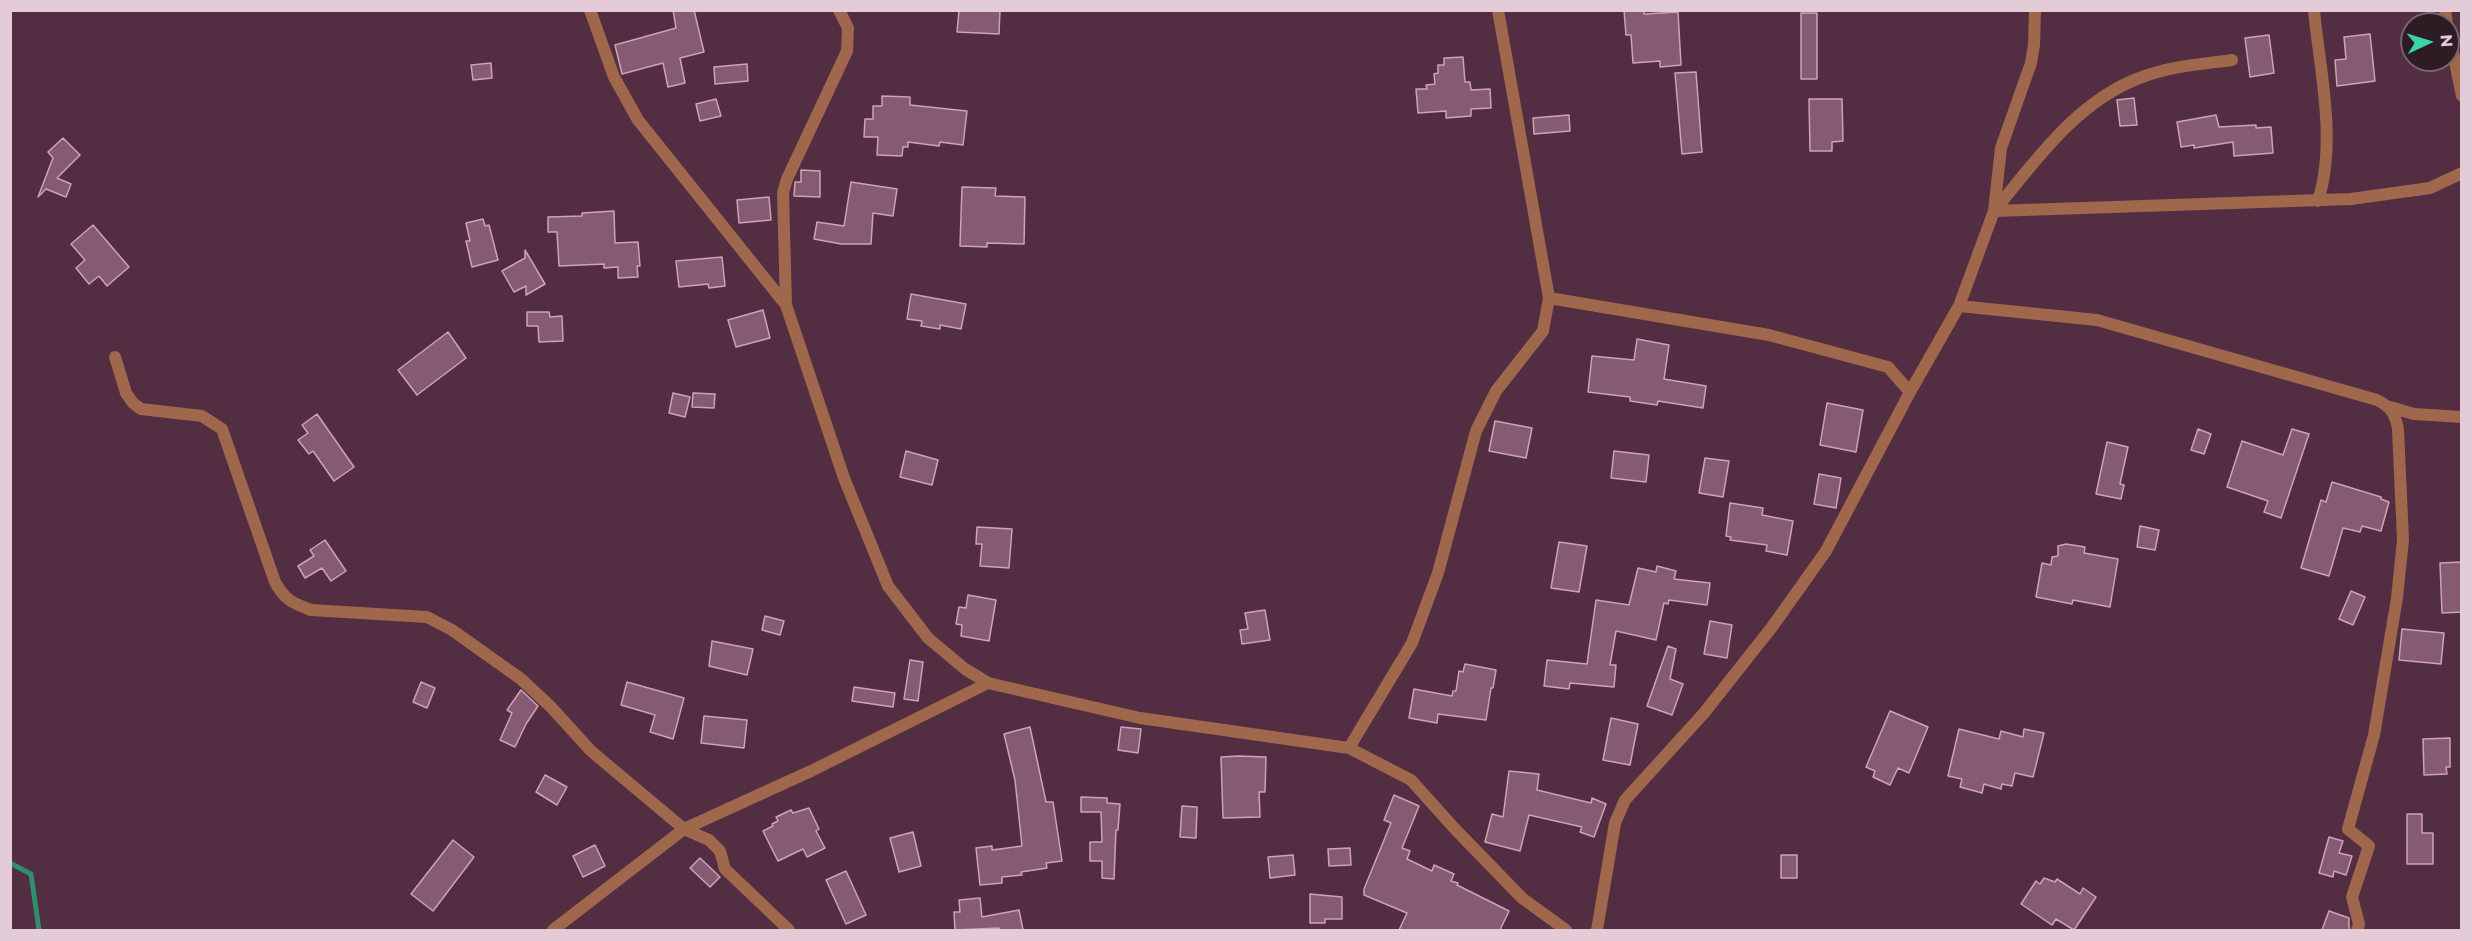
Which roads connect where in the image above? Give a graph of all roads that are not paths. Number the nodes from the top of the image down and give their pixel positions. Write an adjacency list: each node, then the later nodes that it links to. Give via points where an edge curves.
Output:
1 (590, 10): 13 (street, via 614,77 638,120)
2 (839, 10): 13 (street, via 848,28 847,51 783,193)
3 (1498, 11): 12 (street)
4 (2037, 11): 11 (street, via 2031,63 2001,148)
5 (2314, 11): 10 (street, via 2327,143 2326,176)
6 (2232, 60): 11 (street, via 2180,66 2105,95 2074,119)
7 (2457, 72): 8 (street)
8 (2462, 96)
9 (2462, 173): 10 (street, via 2430,188)
10 (2318, 201): 11 (street)
11 (1994, 211): 14 (street)
12 (1549, 298): 16 (street, via 1769,334 1888,367); 20 (street, via 1543,331 1496,391 1476,431 1438,573 1412,643)
13 (786, 305): 19 (street, via 844,478 888,586 928,638)
14 (1959, 306): 16 (street); 17 (street, via 2097,320 2377,400)
15 (115, 357): 21 (street, via 126,393 141,409 202,416 222,429 283,596 310,610 428,617 452,630 521,679 591,751)
16 (1910, 392): 25 (street, via 1826,551 1704,713 1625,800 1615,823)
17 (2390, 407): 18 (street, via 2414,414); 26 (street, via 2398,429 2403,540 2374,735 2348,829 2369,846 2352,897)
18 (2462, 417)
19 (988, 683): 20 (street, via 1140,718); 21 (street)
20 (1349, 748): 24 (street, via 1411,780 1522,898)
21 (684, 829): 22 (street); 23 (street, via 709,840 720,851 725,870)
22 (553, 930)
23 (789, 930)
24 (1566, 930)
25 (1597, 930)
26 (2357, 930)

